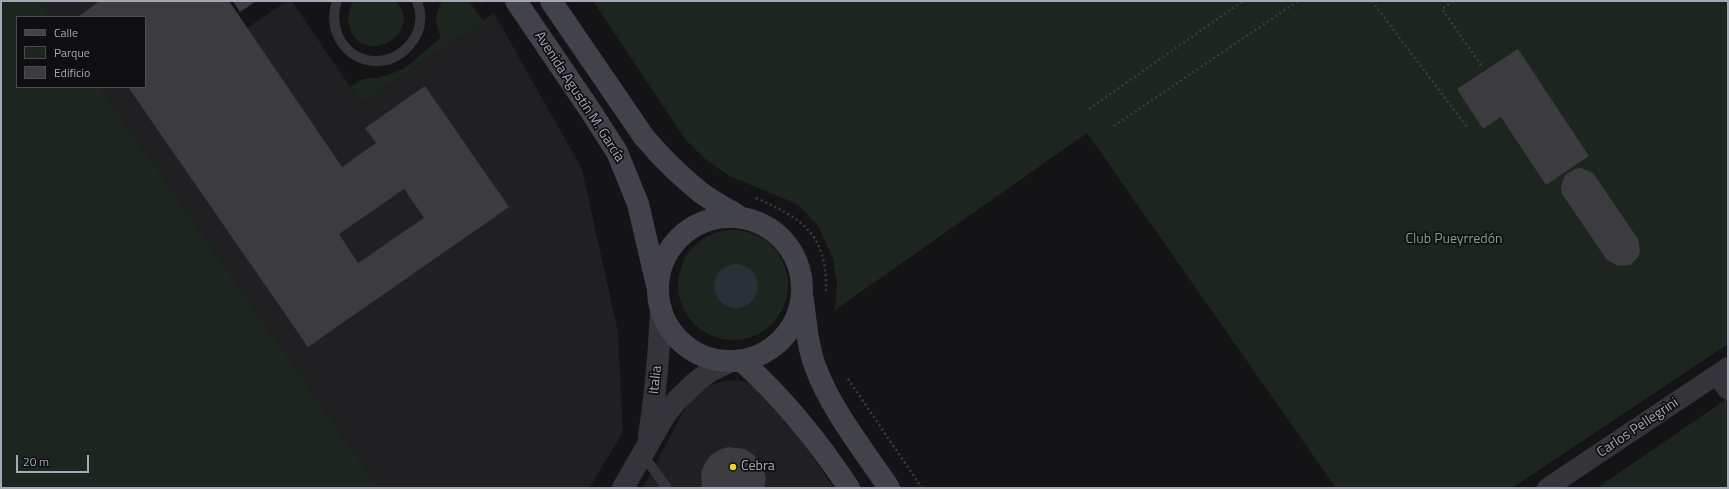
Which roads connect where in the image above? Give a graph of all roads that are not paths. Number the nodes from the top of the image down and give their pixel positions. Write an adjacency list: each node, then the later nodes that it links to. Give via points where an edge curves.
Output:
1 (417, 1): 4 (lane, via 420,13 419,28 413,42 403,52 390,59 375,61 360,58 348,50 338,38)
2 (516, 1): 7 (main road, Avenida Agustín M. García, via 617,152 638,204)
3 (551, 1): 5 (main road, Avenida Agustín M. García, via 640,130 668,164 701,193)
4 (333, 4)
5 (740, 217): 6 (main road, via 772,230 789,246 799,267); 7 (main road, via 711,220 686,231 670,248 661,268)
6 (802, 291): 8 (main road, via 798,313 788,332 772,348 752,358); 14 (main road, via 807,336 815,366 832,401)
7 (659, 300): 8 (main road, Avenida Agustín M. García, via 670,332 688,348 706,357); 10 (street, Italia, via 655,395)
8 (736, 361): 10 (street, Italia, via 712,370 677,400 665,415); 13 (main road, via 776,393 827,455)
9 (1724, 378): 15 (street, Carlos Pellegrini)
10 (645, 452): 11 (street, Italia); 12 (lane)
11 (623, 488)
12 (667, 488)
13 (849, 488)
14 (889, 488)
15 (1547, 488)

